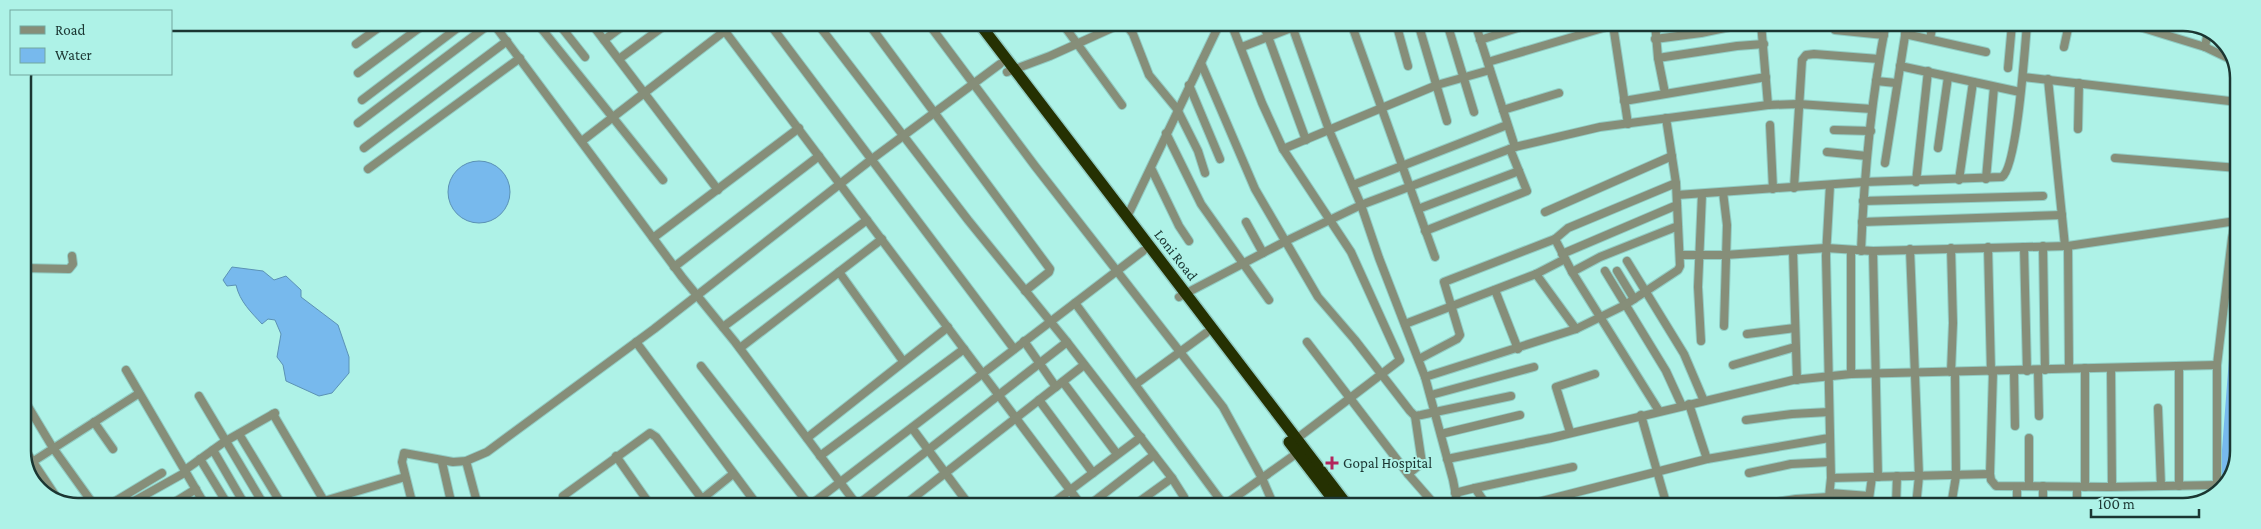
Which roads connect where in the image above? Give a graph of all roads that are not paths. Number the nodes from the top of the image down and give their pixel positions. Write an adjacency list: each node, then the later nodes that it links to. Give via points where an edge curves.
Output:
1 (374, 31): 55 (street)
2 (415, 31): 76 (street)
3 (453, 31): 94 (street)
4 (481, 31): 109 (street)
5 (499, 31): 54 (street)
6 (543, 31): 106 (street)
7 (564, 31): 63 (street)
8 (597, 31): 52 (street)
9 (616, 31): 52 (street)
10 (657, 31): 67 (street)
11 (723, 31): 92 (street)
12 (725, 31): 113 (street)
13 (776, 31): 131 (street)
14 (823, 31): 119 (street)
15 (874, 31): 104 (street)
16 (934, 31): 83 (street)
17 (977, 31): 72 (highway, Loni Road)
18 (984, 31): 72 (highway, Loni Road)
19 (1068, 31): 56 (street)
20 (1106, 31): 56 (street)
21 (1131, 31): 102 (street, via 1149,75)
22 (1216, 31): 69 (street)
23 (1235, 31): 58 (street)
24 (1266, 31): 48 (street)
25 (1282, 31): 48 (street)
26 (1294, 31): 115 (street)
27 (1354, 31): 100 (street)
28 (1398, 31): 70 (street)
29 (1420, 31): 88 (street)
30 (1448, 31): 80 (street)
31 (1478, 31): 53 (street)
32 (1509, 31): 53 (street)
33 (1594, 31): 68 (street)
34 (1615, 31): 95 (street)
35 (1656, 31): 50 (street)
36 (1711, 31): 50 (street)
37 (1762, 31): 57 (street)
38 (1845, 31): 47 (street)
39 (1885, 31): 47 (street)
40 (1906, 31): 46 (street)
41 (1932, 31): 51 (street)
42 (2011, 31): 73 (street)
43 (2026, 31): 79 (street)
44 (2068, 31): 60 (street)
45 (2154, 31): 59 (street)
46 (1906, 34): 51 (street); 71 (street)
47 (1884, 35): 66 (street)
48 (1269, 37): 58 (street); 120 (street)
49 (2207, 38): 59 (street)
50 (1656, 39): 65 (street)
51 (1930, 39): 61 (street)
52 (604, 40): 67 (street)
53 (1480, 40): 68 (street)
54 (507, 41): 64 (street); 122 (street)
55 (356, 44)
56 (1077, 44): 72 (street, via 1050,56); 98 (street)
57 (1764, 44): 65 (street); 77 (street)
58 (1242, 46): 125 (street)
59 (2205, 46): 62 (street)
60 (2064, 48)
61 (1986, 52)
62 (2224, 56)
63 (585, 57)
64 (520, 58): 121 (street); 136 (street)
65 (1658, 58): 90 (street)
66 (1879, 59): 82 (street); 97 (street, via 1806,55 1801,62)
67 (619, 60): 92 (street)
68 (1488, 62): 74 (street)
69 (1201, 63): 87 (street); 175 (street, via 1255,189)
70 (1408, 66)
71 (1900, 66): 75 (street); 85 (street)
72 (1007, 68): 83 (street); 163 (highway, Loni Road); 183 (highway, Loni Road)
73 (2008, 68)
74 (1490, 70): 80 (street); 103 (street)
75 (1928, 71): 78 (street); 144 (street)
76 (358, 73)
77 (1766, 77): 90 (street); 99 (street)
78 (1948, 77): 84 (street); 124 (street)
79 (2022, 77): 81 (street); 91 (street)
80 (1463, 78): 88 (street); 105 (street)
81 (2048, 79): 86 (street); 162 (street)
82 (1876, 81): 85 (street); 101 (street)
83 (973, 82): 104 (street); 199 (street)
84 (1973, 82): 89 (street); 142 (street)
85 (1896, 83): 133 (street)
86 (2079, 83): 96 (street); 114 (street)
87 (1189, 85): 102 (street); 132 (street)
88 (1437, 85): 100 (street); 108 (street)
89 (1994, 87): 91 (street); 140 (street)
90 (1666, 92): 95 (street)
91 (2020, 92): 140 (street, via 2009,169 2002,177)
92 (644, 93): 106 (street); 152 (street)
93 (1558, 93): 103 (street)
94 (362, 100)
95 (1624, 101): 110 (street)
96 (2230, 101)
97 (1798, 104): 99 (street); 101 (street); 150 (street)
98 (1122, 105)
99 (1768, 105): 107 (street)
100 (1380, 107): 115 (street); 134 (street)
101 (1872, 108): 117 (street)
102 (1177, 109): 118 (street); 139 (street)
103 (1503, 110): 111 (street)
104 (934, 112): 119 (street); 206 (street, via 1050,269)
105 (1474, 112)
106 (612, 118): 121 (street); 141 (street)
107 (1666, 118): 110 (street); 128 (street)
108 (1447, 121)
109 (358, 123)
110 (1628, 124): 123 (street, via 1557,136)
111 (1507, 125): 123 (street); 134 (street)
112 (1770, 125): 151 (street)
113 (798, 128): 127 (street); 152 (street)
114 (2078, 129)
115 (1329, 130): 120 (street); 147 (street)
116 (1834, 130): 117 (street)
117 (1871, 131): 129 (street)
118 (1166, 133): 137 (street); 196 (street, via 1201,204)
119 (904, 136): 131 (street); 206 (street)
120 (1306, 140): 125 (street)
121 (582, 141): 171 (street)
122 (364, 148)
123 (1513, 148): 138 (street); 149 (street)
124 (1938, 148)
125 (1283, 149): 164 (street)
126 (1826, 152): 129 (street)
127 (819, 156): 146 (street); 197 (street)
128 (1672, 156): 145 (street); 161 (street)
129 (1867, 156): 143 (street)
130 (2115, 158): 135 (street)
131 (872, 159): 146 (street); 234 (street)
132 (1220, 159)
133 (1885, 163)
134 (1402, 165): 147 (street); 149 (street)
135 (2230, 167)
136 (368, 169)
137 (1152, 170): 163 (street); 174 (street)
138 (1518, 171): 160 (street); 170 (street, via 1527,191)
139 (1205, 173)
140 (1986, 179): 142 (street)
141 (663, 180)
142 (1959, 180): 144 (street)
143 (1864, 182): 144 (street); 148 (street); 157 (street)
144 (1916, 182)
145 (1676, 183): 155 (street); 173 (street, via 1568,228)
146 (840, 184): 165 (street); 210 (street)
147 (1353, 185): 158 (street)
148 (1830, 185): 150 (street); 179 (street)
149 (1410, 186): 158 (street); 160 (street)
150 (1794, 188): 151 (street)
151 (1773, 189): 153 (street)
152 (718, 190): 171 (street)
153 (1723, 192): 154 (street); 191 (street, via 1727,218)
154 (1702, 194): 155 (street); 190 (street)
155 (1677, 195): 159 (street)
156 (2043, 196): 157 (street)
157 (1863, 201): 167 (street)
158 (1361, 205): 164 (street); 218 (street)
159 (1677, 205): 169 (street); 193 (street)
160 (1418, 209): 170 (street)
161 (1545, 212)
162 (2062, 215): 167 (street); 177 (street)
163 (1127, 217): 209 (highway, Loni Road)
164 (1330, 219): 175 (street); 260 (street, via 1360,269 1398,356 1399,362)
165 (867, 220): 172 (street); 220 (street)
166 (1246, 222): 188 (street)
167 (1862, 222): 186 (street)
168 (2230, 222): 177 (street)
169 (1678, 226): 189 (street); 202 (street)
170 (1425, 231): 194 (street)
171 (653, 238): 197 (street)
172 (882, 239): 201 (street); 221 (street)
173 (1555, 239): 193 (street); 215 (street, via 1445,282)
174 (1189, 241)
175 (1286, 241): 188 (street); 260 (street, via 1318,297)
176 (2043, 246): 177 (street); 178 (street); 250 (street)
177 (2067, 246): 246 (street)
178 (2024, 247): 181 (street); 252 (street)
179 (1826, 248): 184 (street); 185 (street); 262 (street)
180 (1952, 248): 181 (street); 182 (street); 253 (street)
181 (1988, 248): 254 (street)
182 (1910, 249): 187 (street); 257 (street)
183 (1144, 251): 199 (street); 209 (highway, Loni Road)
184 (1794, 251): 191 (street); 222 (street)
185 (1851, 251): 186 (street); 259 (street)
186 (1861, 251): 187 (street)
187 (1873, 251): 256 (street)
188 (1264, 253): 196 (street)
189 (1680, 255): 190 (street); 207 (street, via 1678,270)
190 (1699, 255): 191 (street); 227 (street)
191 (1725, 255): 219 (street)
192 (72, 256): 198 (street, via 73,264 69,269)
193 (1564, 256): 202 (street); 204 (street)
194 (1434, 258)
195 (1627, 261): 207 (street)
196 (1241, 263): 209 (street); 212 (street)
197 (674, 267): 210 (street)
198 (31, 268)
199 (1117, 271): 213 (street); 236 (street)
200 (1618, 271): 211 (street)
201 (839, 272): 232 (street); 238 (street)
202 (1572, 272): 216 (street)
203 (1605, 272): 214 (street)
204 (1536, 274): 205 (street); 223 (street)
205 (1495, 290): 215 (street); 235 (street)
206 (1025, 291): 217 (street)
207 (1645, 291): 211 (street); 273 (street, via 1684,354)
208 (2230, 293): 242 (street)
209 (1182, 295): 224 (highway, Loni Road); 297 (highway, Loni Road)
210 (698, 296): 220 (street); 228 (street)
211 (1634, 298): 214 (street)
212 (1269, 300)
213 (1075, 303): 217 (street); 265 (street)
214 (1624, 305): 216 (street); 274 (street)
215 (1451, 306): 218 (street); 237 (street, via 1460,338)
216 (1602, 317): 223 (street); 277 (street)
217 (1050, 322): 226 (street); 229 (street)
218 (1405, 324): 237 (street)
219 (1724, 326)
220 (723, 327): 232 (street)
221 (948, 327): 233 (street); 238 (street)
222 (1795, 328): 225 (street); 231 (street)
223 (1576, 329): 235 (street)
224 (1206, 333): 236 (street); 297 (highway, Loni Road)
225 (1746, 334)
226 (1024, 341): 234 (street); 239 (street)
227 (1701, 341)
228 (636, 342): 309 (street, via 487,452); 320 (street)
229 (1067, 342): 239 (street); 240 (street)
230 (1307, 342): 271 (street)
231 (1795, 347): 241 (street); 263 (street)
232 (740, 348): 293 (street)
233 (964, 349): 255 (street); 305 (street)
234 (1014, 349): 255 (street)
235 (1518, 349): 261 (street)
236 (1180, 351): 265 (street); 330 (street, via 1229,415)
237 (1419, 359): 261 (street)
238 (903, 361): 293 (street)
239 (1040, 363): 264 (street); 269 (street)
240 (1084, 365): 264 (street); 292 (street)
241 (1733, 365)
242 (2217, 365): 245 (street); 333 (street)
243 (701, 366): 368 (street)
244 (1534, 367): 267 (street)
245 (2179, 367): 248 (street); 340 (street)
246 (2069, 368): 247 (street); 250 (street)
247 (2085, 368): 248 (street); 342 (street)
248 (2111, 369): 338 (street)
249 (126, 370): 266 (street)
250 (2041, 370): 252 (street); 283 (street)
251 (2014, 371): 252 (street); 254 (street); 287 (street)
252 (2027, 371)
253 (1953, 372): 254 (street); 257 (street); 326 (street)
254 (1992, 372): 322 (street)
255 (983, 373): 269 (street); 288 (street)
256 (1875, 373): 257 (street); 259 (street); 328 (street)
257 (1916, 373): 325 (street)
258 (1595, 374): 289 (street, via 1556,387)
259 (1851, 374): 262 (street)
260 (1382, 375): 271 (street); 282 (street)
261 (1425, 376): 267 (street)
262 (1828, 376): 263 (street); 279 (street)
263 (1796, 380): 273 (street)
264 (1059, 384): 272 (street); 302 (street)
265 (1136, 384): 379 (street)
266 (138, 394): 286 (street); 314 (street)
267 (1431, 395): 278 (street)
268 (199, 396): 296 (street)
269 (1000, 396): 284 (street); 301 (street)
270 (1510, 396): 278 (street)
271 (1351, 398): 297 (street); 321 (street)
272 (1039, 400): 284 (street); 319 (street)
273 (1704, 401): 274 (street)
274 (1685, 405): 277 (street); 308 (street)
275 (2158, 408): 339 (street)
276 (31, 411): 298 (street)
277 (1659, 411): 281 (street)
278 (1435, 412): 282 (street); 291 (street)
279 (1829, 412): 285 (street); 294 (street)
280 (1520, 415): 291 (street)
281 (1641, 415): 289 (street); 315 (street)
282 (1416, 416): 321 (street, via 1422,463)
283 (2039, 416)
284 (1016, 418): 318 (street); 345 (street)
285 (1746, 420)
286 (94, 422): 298 (street); 299 (street)
287 (2015, 426)
288 (912, 428): 301 (street); 332 (street)
289 (1570, 432): 306 (street)
290 (239, 434): 296 (street); 358 (street); 359 (street, via 274,414)
291 (1441, 434): 306 (street)
292 (1140, 437): 302 (street); 303 (street)
293 (807, 438): 305 (street)
294 (1829, 438): 308 (street); 312 (street)
295 (2028, 438): 336 (street)
296 (224, 442): 300 (street); 357 (street)
297 (1297, 446): 330 (street); 382 (highway, Loni Road); 383 (highway, Loni Road)
298 (53, 448): 310 (street); 350 (street)
299 (113, 449)
300 (213, 450): 307 (street); 356 (street)
301 (928, 450): 318 (street); 371 (street)
302 (1117, 454): 319 (street)
303 (1154, 455): 329 (street); 376 (street)
304 (616, 456): 348 (street); 364 (street); 365 (street, via 645,434 653,434)
305 (820, 456): 332 (street)
306 (1447, 458): 346 (street)
307 (200, 459): 314 (street); 355 (street)
308 (1707, 459): 315 (street)
309 (466, 461): 311 (street); 363 (street)
310 (33, 462)
311 (442, 462): 327 (street, via 404,453); 362 (street)
312 (1830, 462): 316 (street, via 1791,464); 331 (street)
313 (1573, 467): 343 (street)
314 (185, 471): 344 (street); 352 (street)
315 (1658, 471): 387 (street); 388 (street)
316 (1749, 472)
317 (162, 473): 351 (street)
318 (946, 473): 372 (street); 373 (street)
319 (1093, 473): 345 (street)
320 (733, 474): 366 (street); 367 (street)
321 (1408, 474): 384 (street)
322 (1990, 474): 326 (street); 341 (street, via 1996,486)
323 (38, 475): 334 (street)
324 (1897, 476): 325 (street); 328 (street); 391 (street)
325 (1919, 476): 326 (street); 392 (street)
326 (1956, 476): 393 (street)
327 (405, 477): 360 (street); 361 (street)
328 (1875, 477): 331 (street); 349 (street)
329 (1172, 478): 377 (street); 378 (street)
330 (1262, 478): 380 (street); 381 (street)
331 (1831, 478): 347 (street)
332 (840, 482): 369 (street); 370 (street)
333 (2218, 482)
334 (46, 485)
335 (2214, 485): 340 (street)
336 (2029, 486): 337 (street); 341 (street)
337 (2043, 486): 342 (street); 395 (street)
338 (2112, 486): 339 (street); 342 (street)
339 (2161, 486): 340 (street)
340 (2179, 486)
341 (2016, 487): 394 (street)
342 (2081, 487): 396 (street)
343 (1475, 488): 346 (street); 386 (street)
344 (196, 489): 353 (street); 354 (street)
345 (1070, 490): 374 (street); 375 (street)
346 (1455, 493): 385 (street)
347 (1829, 495): 349 (street); 389 (street); 390 (street)
348 (563, 496)
349 (1869, 496)
350 (89, 498)
351 (121, 498)
352 (140, 498)
353 (181, 498)
354 (201, 498)
355 (223, 498)
356 (241, 498)
357 (259, 498)
358 (277, 498)
359 (322, 498)
360 (340, 498)
361 (411, 498)
362 (450, 498)
363 (476, 498)
364 (645, 498)
365 (701, 498)
366 (708, 498)
367 (752, 498)
368 (804, 498)
369 (820, 498)
370 (852, 498)
371 (866, 498)
372 (913, 498)
373 (964, 498)
374 (1060, 498)
375 (1076, 498)
376 (1098, 498)
377 (1144, 498)
378 (1182, 498)
379 (1218, 498)
380 (1235, 498)
381 (1271, 498)
382 (1333, 498)
383 (1341, 498)
384 (1429, 498)
385 (1455, 498)
386 (1482, 498)
387 (1553, 498)
388 (1665, 498)
389 (1812, 498)
390 (1829, 498)
391 (1896, 498)
392 (1917, 498)
393 (1952, 498)
394 (2017, 498)
395 (2043, 498)
396 (2079, 498)

